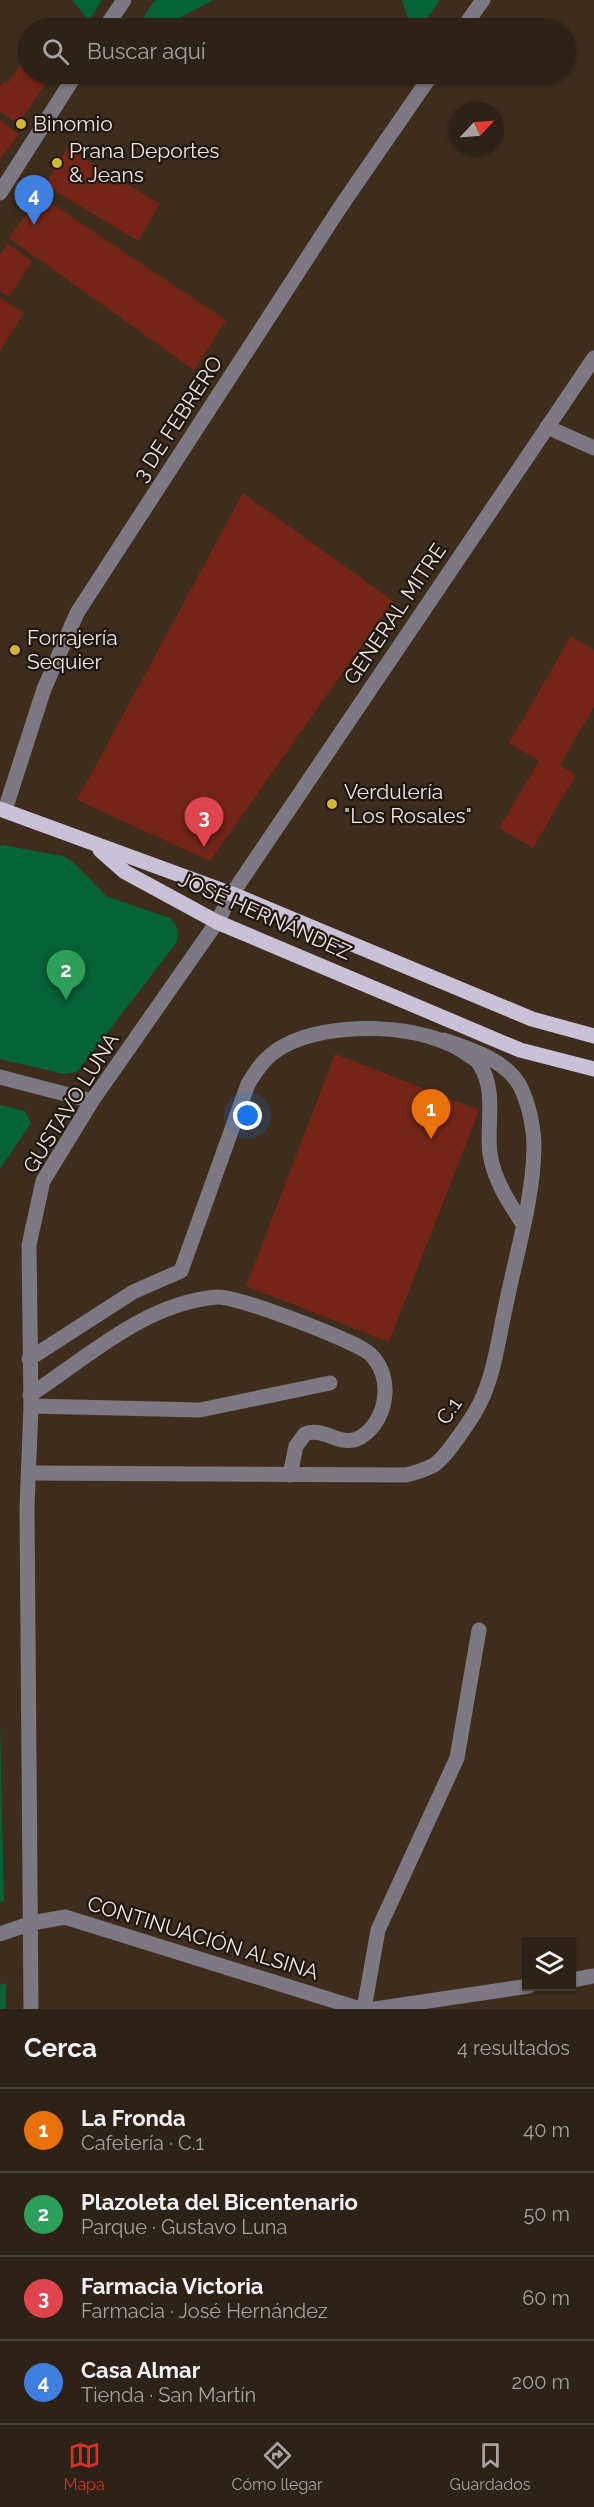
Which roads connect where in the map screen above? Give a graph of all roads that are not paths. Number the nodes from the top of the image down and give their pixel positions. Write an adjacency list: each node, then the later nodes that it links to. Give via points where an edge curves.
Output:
1 (124, 0): 3 (street)
2 (483, 0): 4 (street)
3 (112, 18)
4 (470, 18)
5 (70, 84): 7 (street)
6 (425, 84): 11 (street, 3 DE FEBRERO, via 340,206 78,613 44,689)
7 (0, 193)
8 (594, 358): 9 (street, GENERAL MITRE)
9 (547, 427): 10 (street); 13 (street, GENERAL MITRE)
10 (594, 448)
11 (3, 810): 12 (main road)
12 (94, 844): 13 (main road, JOSÉ HERNÁNDEZ); 14 (main road, JOSÉ HERNÁNDEZ, via 126,872)
13 (232, 894): 14 (street, GUSTAVO LUNA); 16 (main road, JOSÉ HERNÁNDEZ, via 522,1015)
14 (217, 922): 15 (main road, JOSÉ HERNÁNDEZ); 20 (street, GUSTAVO LUNA)
15 (452, 1021): 17 (street); 18 (main road, JOSÉ HERNÁNDEZ, via 520,1050)
16 (594, 1036)
17 (444, 1040): 21 (street, via 480,1064 492,1112 490,1156); 21 (street, C.1, via 499,1064 510,1073 525,1098 534,1146); 22 (street, via 368,1029 312,1036 281,1048 260,1064 248,1084 181,1270 133,1292)
18 (594, 1069)
19 (0, 1077): 20 (street)
20 (92, 1101): 22 (street, GUSTAVO LUNA, via 43,1181 29,1245)
21 (523, 1224): 26 (street, C.1, via 491,1370 479,1404 434,1466 406,1475)
22 (29, 1359): 24 (street, GUSTAVO LUNA)
23 (330, 1383): 24 (street, via 200,1410)
24 (31, 1401): 25 (street, GUSTAVO LUNA); 26 (street, via 154,1314 206,1299 234,1298 360,1347 382,1372 385,1397 370,1430 354,1440 338,1441 318,1432 305,1434 296,1446)
25 (30, 1473): 26 (street, C.1); 28 (street, GUSTAVO LUNA, via 27,1508)
26 (290, 1475)
27 (478, 1630): 35 (street, via 457,1758 378,1930)
28 (32, 1923): 29 (street, CONTINUACIÓN ALSINA); 34 (street, GUSTAVO LUNA); 35 (street, CONTINUACIÓN ALSINA, via 65,1917)
29 (0, 1934)
30 (594, 1976): 31 (street)
31 (576, 1979)
32 (522, 1987): 33 (street)
33 (394, 2008): 36 (street)
34 (31, 2009)
35 (362, 2009)
36 (375, 2009)

